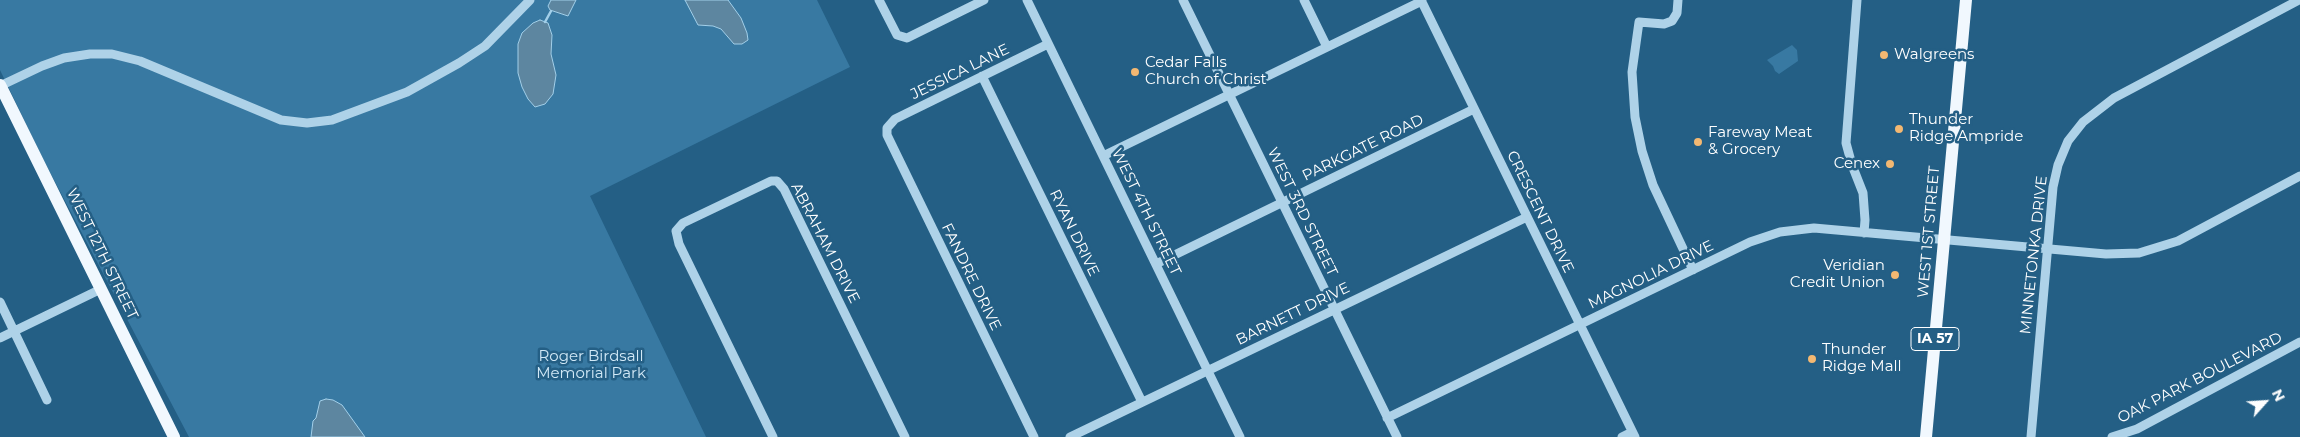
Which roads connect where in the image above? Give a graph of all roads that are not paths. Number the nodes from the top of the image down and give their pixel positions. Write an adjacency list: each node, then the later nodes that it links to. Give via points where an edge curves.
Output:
1 (530, 0): 15 (street, via 485,46 451,68 407,92 332,120 307,123 281,120 146,63 112,54 64,58)
2 (879, 0): 3 (street, via 897,35 907,38)
3 (984, 0)
4 (1027, 0): 12 (street, WEST 4TH STREET)
5 (1183, 0): 16 (street, WEST 3RD STREET)
6 (1304, 0): 13 (street)
7 (1421, 0): 13 (street); 17 (street, CRESCENT DRIVE)
8 (1678, 0): 27 (street, via 1677,13 1672,21 1664,24 1639,22 1632,72 1635,117 1642,151)
9 (1857, 0): 23 (street, via 1846,143 1863,193)
10 (1966, 0): 24 (main road, WEST 1ST STREET / IA 57)
11 (2299, 0): 25 (street, MINNETONKA DRIVE, via 2114,98 2083,122 2068,141 2058,165)
12 (1048, 44): 14 (street, JESSICA LANE); 19 (street, WEST 4TH STREET)
13 (1327, 47): 16 (street)
14 (982, 76): 18 (street, JESSICA LANE, via 895,119); 37 (street, RYAN DRIVE)
15 (0, 86): 28 (main road, WEST 12TH STREET)
16 (1229, 95): 19 (street); 21 (street, WEST 3RD STREET)
17 (1474, 109): 21 (street, PARKGATE ROAD); 22 (street, CRESCENT DRIVE)
18 (887, 128): 43 (street, FANDRE DRIVE, via 889,141)
19 (1103, 156): 26 (street, WEST 4TH STREET)
20 (2300, 176): 25 (street, via 2184,238 2152,250 2123,254)
21 (1282, 202): 26 (street, PARKGATE ROAD); 30 (street, WEST 3RD STREET)
22 (1527, 217): 30 (street, BARNETT DRIVE); 31 (street, CRESCENT DRIVE)
23 (1864, 233): 24 (street, MAGNOLIA DRIVE); 27 (street, MAGNOLIA DRIVE, via 1814,228 1780,232 1750,242)
24 (1944, 240): 25 (street); 48 (main road, WEST 1ST STREET / IA 57)
25 (2048, 249): 49 (street, MINNETONKA DRIVE)
26 (1156, 264): 35 (street, WEST 4TH STREET)
27 (1693, 270): 31 (street, MAGNOLIA DRIVE)
28 (101, 289): 32 (street); 40 (main road, WEST 12TH STREET)
29 (0, 302): 32 (street)
30 (1334, 310): 35 (street, BARNETT DRIVE); 38 (street, WEST 3RD STREET)
31 (1580, 326): 38 (street, MAGNOLIA DRIVE); 39 (street, CRESCENT DRIVE)
32 (14, 331): 33 (street); 36 (street)
33 (0, 338)
34 (2300, 342): 50 (street, OAK PARK BOULEVARD, via 2137,429)
35 (1208, 370): 37 (street, BARNETT DRIVE); 45 (street, WEST 4TH STREET)
36 (47, 400)
37 (1142, 402): 44 (street, BARNETT DRIVE)
38 (1387, 418): 46 (street, WEST 3RD STREET)
39 (1633, 434): 47 (street)
40 (174, 437)
41 (773, 437): 42 (street, ABRAHAM DRIVE, via 676,232 683,223 771,181 777,181 784,189)
42 (905, 437)
43 (1034, 437)
44 (1070, 437)
45 (1240, 437)
46 (1396, 437)
47 (1622, 437)
48 (1926, 437)
49 (2031, 437)
50 (2112, 437)

